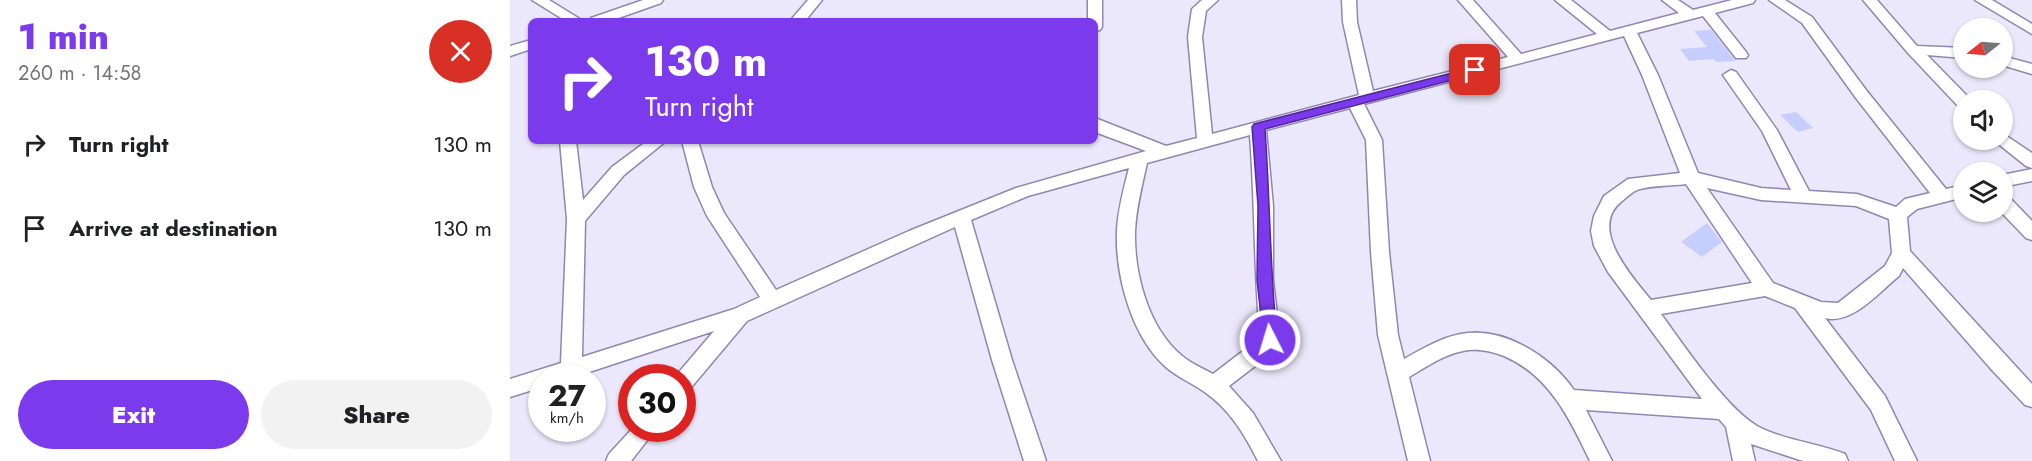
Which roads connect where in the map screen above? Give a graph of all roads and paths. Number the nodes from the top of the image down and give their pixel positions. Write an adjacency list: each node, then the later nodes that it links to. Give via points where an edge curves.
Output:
1 (539, 0): 15 (street)
2 (656, 0): 16 (street)
3 (815, 0): 17 (street)
4 (1095, 0): 18 (street)
5 (1211, 0): 35 (street, via 1199,9 1195,36)
6 (1349, 0): 32 (street)
7 (1465, 0): 27 (street)
8 (1562, 0): 21 (street)
9 (1669, 0): 14 (street)
10 (1748, 0): 14 (street)
11 (1776, 0): 48 (street, via 1807,20)
12 (1870, 0): 23 (street)
13 (1982, 0): 19 (street)
14 (1700, 14): 20 (street); 26 (street)
15 (571, 18)
16 (605, 18)
17 (800, 18)
18 (1095, 18)
19 (2032, 30)
20 (1629, 31): 21 (street); 44 (street)
21 (1608, 36): 27 (street)
22 (528, 45): 24 (street)
23 (1913, 50): 25 (street); 31 (street)
24 (510, 51)
25 (1953, 52)
26 (1741, 55)
27 (1519, 60): 32 (street)
28 (2013, 63): 29 (street)
29 (2032, 69)
30 (1731, 75): 47 (street, via 1769,130)
31 (1953, 91)
32 (1361, 99): 34 (street); 63 (street, via 1377,156 1380,252 1388,335)
33 (1098, 126): 40 (street)
34 (1258, 127): 35 (street); 65 (street, via 1270,340)
35 (1205, 141): 40 (street)
36 (568, 144): 52 (street)
37 (654, 144): 52 (street, via 618,171)
38 (691, 144): 56 (street, via 703,188 716,216)
39 (2013, 147): 42 (street)
40 (1165, 152): 41 (street)
41 (1139, 159): 51 (street, via 1022,192); 65 (street, via 1126,239 1140,305 1154,340 1172,360)
42 (2032, 162)
43 (2032, 175): 45 (street)
44 (1691, 178): 47 (street, via 1761,194); 55 (street); 58 (street, via 1634,183 1610,201 1602,216 1603,246)
45 (2013, 179)
46 (1953, 194): 48 (street)
47 (1803, 196): 50 (street, via 1857,200)
48 (1942, 196): 50 (street, via 1911,204)
49 (2013, 213): 53 (street)
50 (1898, 215): 54 (street)
51 (961, 217): 56 (street); 72 (street)
52 (576, 219): 60 (street)
53 (2032, 233)
54 (1901, 253): 57 (street, via 1892,271 1843,310 1832,312); 67 (street, via 1993,360)
55 (1766, 288): 57 (street); 58 (street)
56 (772, 300): 59 (street)
57 (1801, 302): 78 (street, via 1878,403)
58 (1647, 309): 69 (street)
59 (740, 315): 61 (street); 62 (street)
60 (571, 364)
61 (587, 364)
62 (696, 367)
63 (1397, 373): 68 (street, via 1446,347 1480,341 1523,353 1539,364); 74 (street)
64 (528, 382): 66 (street)
65 (1213, 386): 73 (street, via 1242,414)
66 (510, 388)
67 (2032, 398)
68 (1569, 399): 69 (street); 75 (street)
69 (1729, 416): 76 (street); 77 (street, via 1750,433)
70 (633, 442): 71 (street)
71 (616, 461)
72 (1035, 461)
73 (1270, 461)
74 (1419, 461)
75 (1601, 461)
76 (1744, 461)
77 (1837, 461)
78 (1906, 461)

